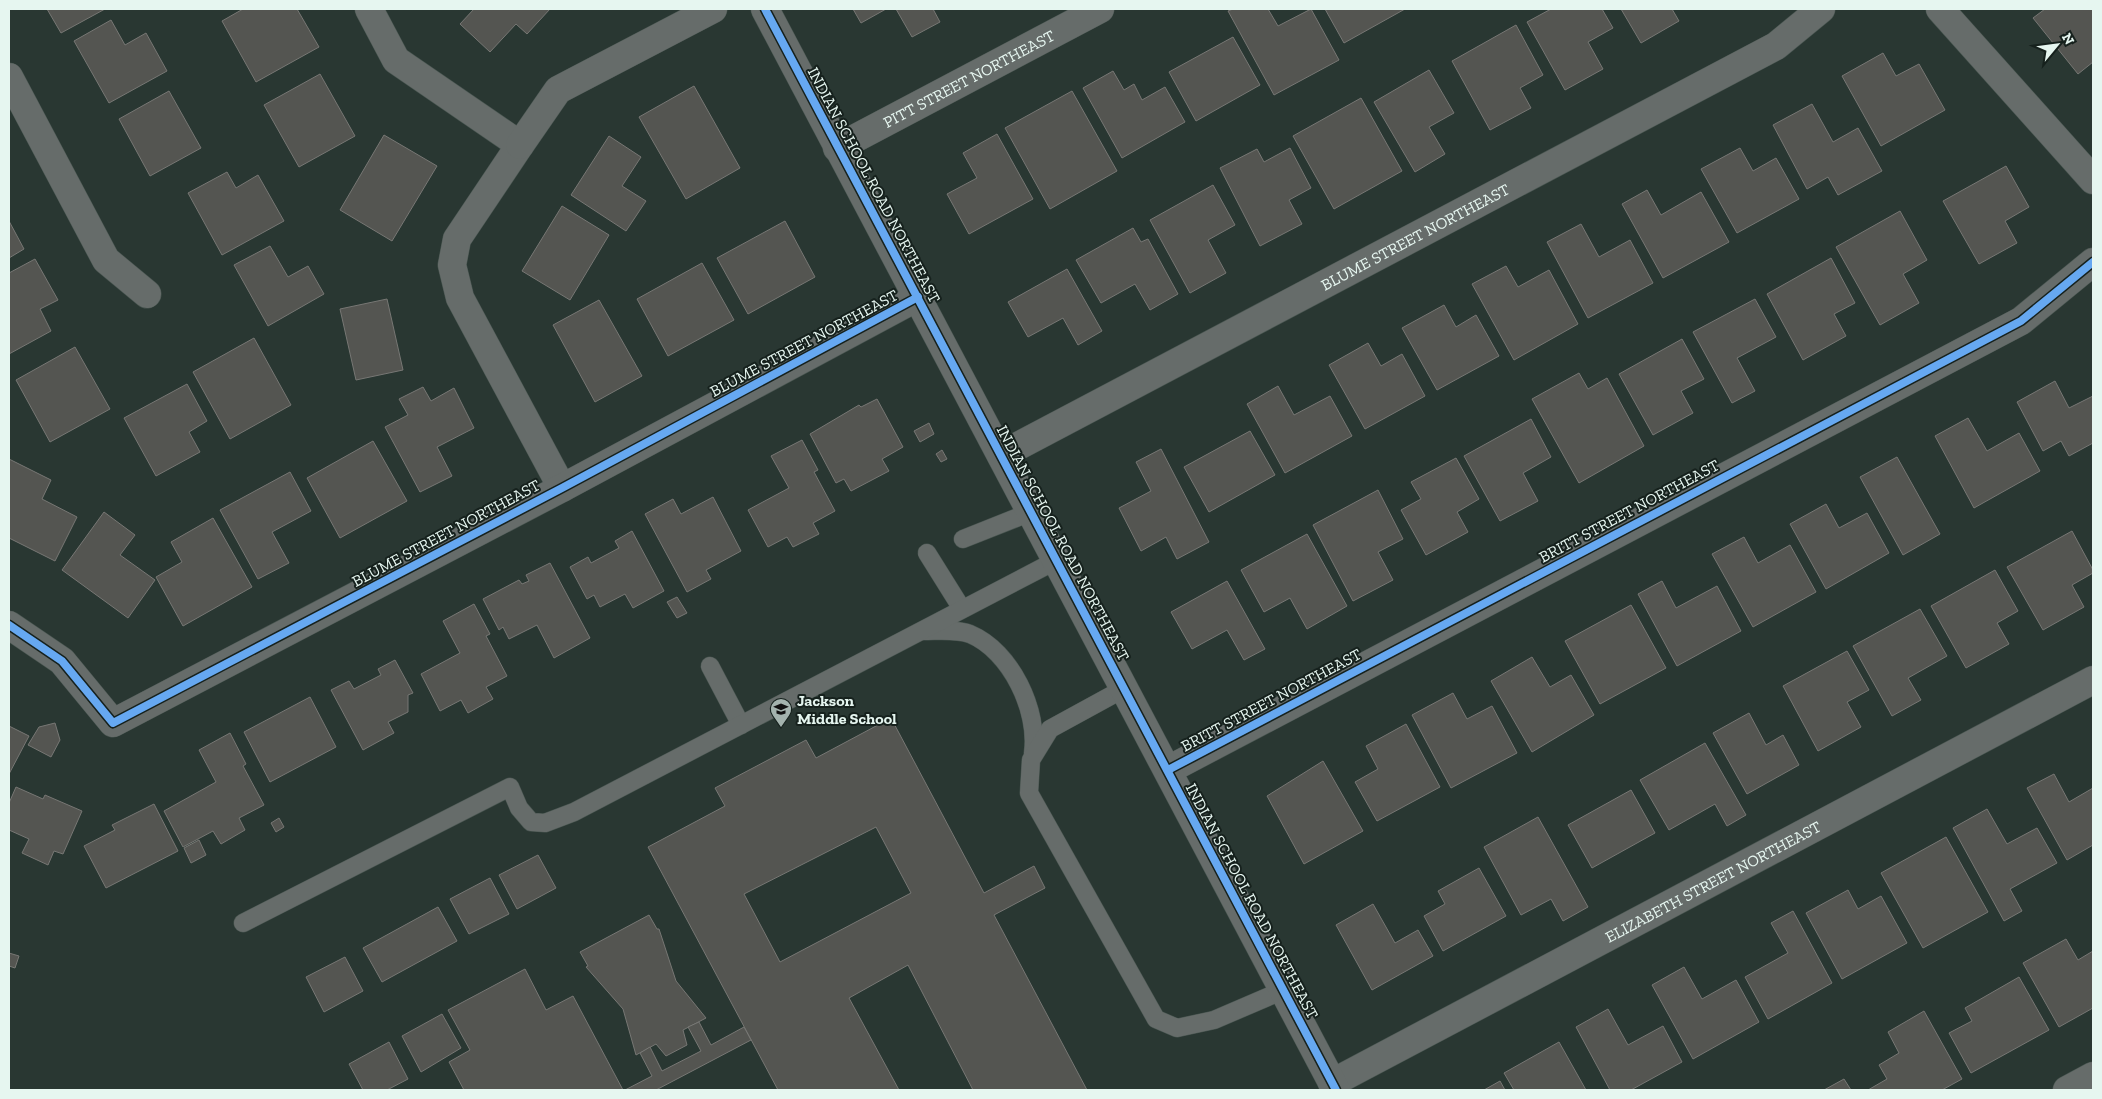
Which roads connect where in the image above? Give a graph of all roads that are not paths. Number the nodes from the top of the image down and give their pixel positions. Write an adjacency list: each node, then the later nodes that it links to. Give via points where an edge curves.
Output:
1 (369, 9): 8 (street, via 396,60)
2 (713, 9): 8 (street, via 558,90)
3 (765, 9): 9 (street, INDIAN SCHOOL ROAD NORTHEAST)
4 (1100, 9): 9 (street, PITT STREET NORTHEAST)
5 (1821, 9): 14 (street, BLUME STREET NORTHEAST, via 1776,46)
6 (1940, 9): 10 (street)
7 (9, 77): 12 (street, via 106,260)
8 (520, 145): 15 (street, via 457,240 452,266 460,298)
9 (837, 148): 13 (street, INDIAN SCHOOL ROAD NORTHEAST)
10 (2093, 180)
11 (2093, 262): 28 (street, BRITT STREET NORTHEAST, via 2021,321)
12 (147, 294)
13 (918, 297): 14 (street, INDIAN SCHOOL ROAD NORTHEAST); 15 (street, BLUME STREET NORTHEAST)
14 (1001, 455): 16 (street, INDIAN SCHOOL ROAD NORTHEAST)
15 (562, 488): 21 (street, BLUME STREET NORTHEAST, via 113,723 62,661)
16 (1031, 512): 17 (lane); 19 (street, INDIAN SCHOOL ROAD NORTHEAST)
17 (963, 539)
18 (927, 553): 20 (lane)
19 (1057, 560): 20 (lane); 25 (street, INDIAN SCHOOL ROAD NORTHEAST)
20 (962, 609): 22 (lane)
21 (9, 625)
22 (922, 631): 26 (lane); 27 (lane, via 951,630 969,634 986,643 999,656 1021,689 1032,715 1035,736)
23 (710, 666): 26 (lane)
24 (2093, 680): 32 (street, ELIZABETH STREET NORTHEAST)
25 (1124, 688): 27 (lane, via 1050,729); 28 (street, INDIAN SCHOOL ROAD NORTHEAST)
26 (741, 725): 29 (lane, via 574,812 545,823 531,822 519,808 510,787)
27 (1032, 760): 30 (lane, via 1029,793 1156,1019 1177,1028 1214,1020)
28 (1168, 770): 30 (street, INDIAN SCHOOL ROAD NORTHEAST)
29 (243, 923)
30 (1284, 990): 32 (street, INDIAN SCHOOL ROAD NORTHEAST)
31 (2093, 1076): 33 (street)
32 (1334, 1087)
33 (2067, 1090)

